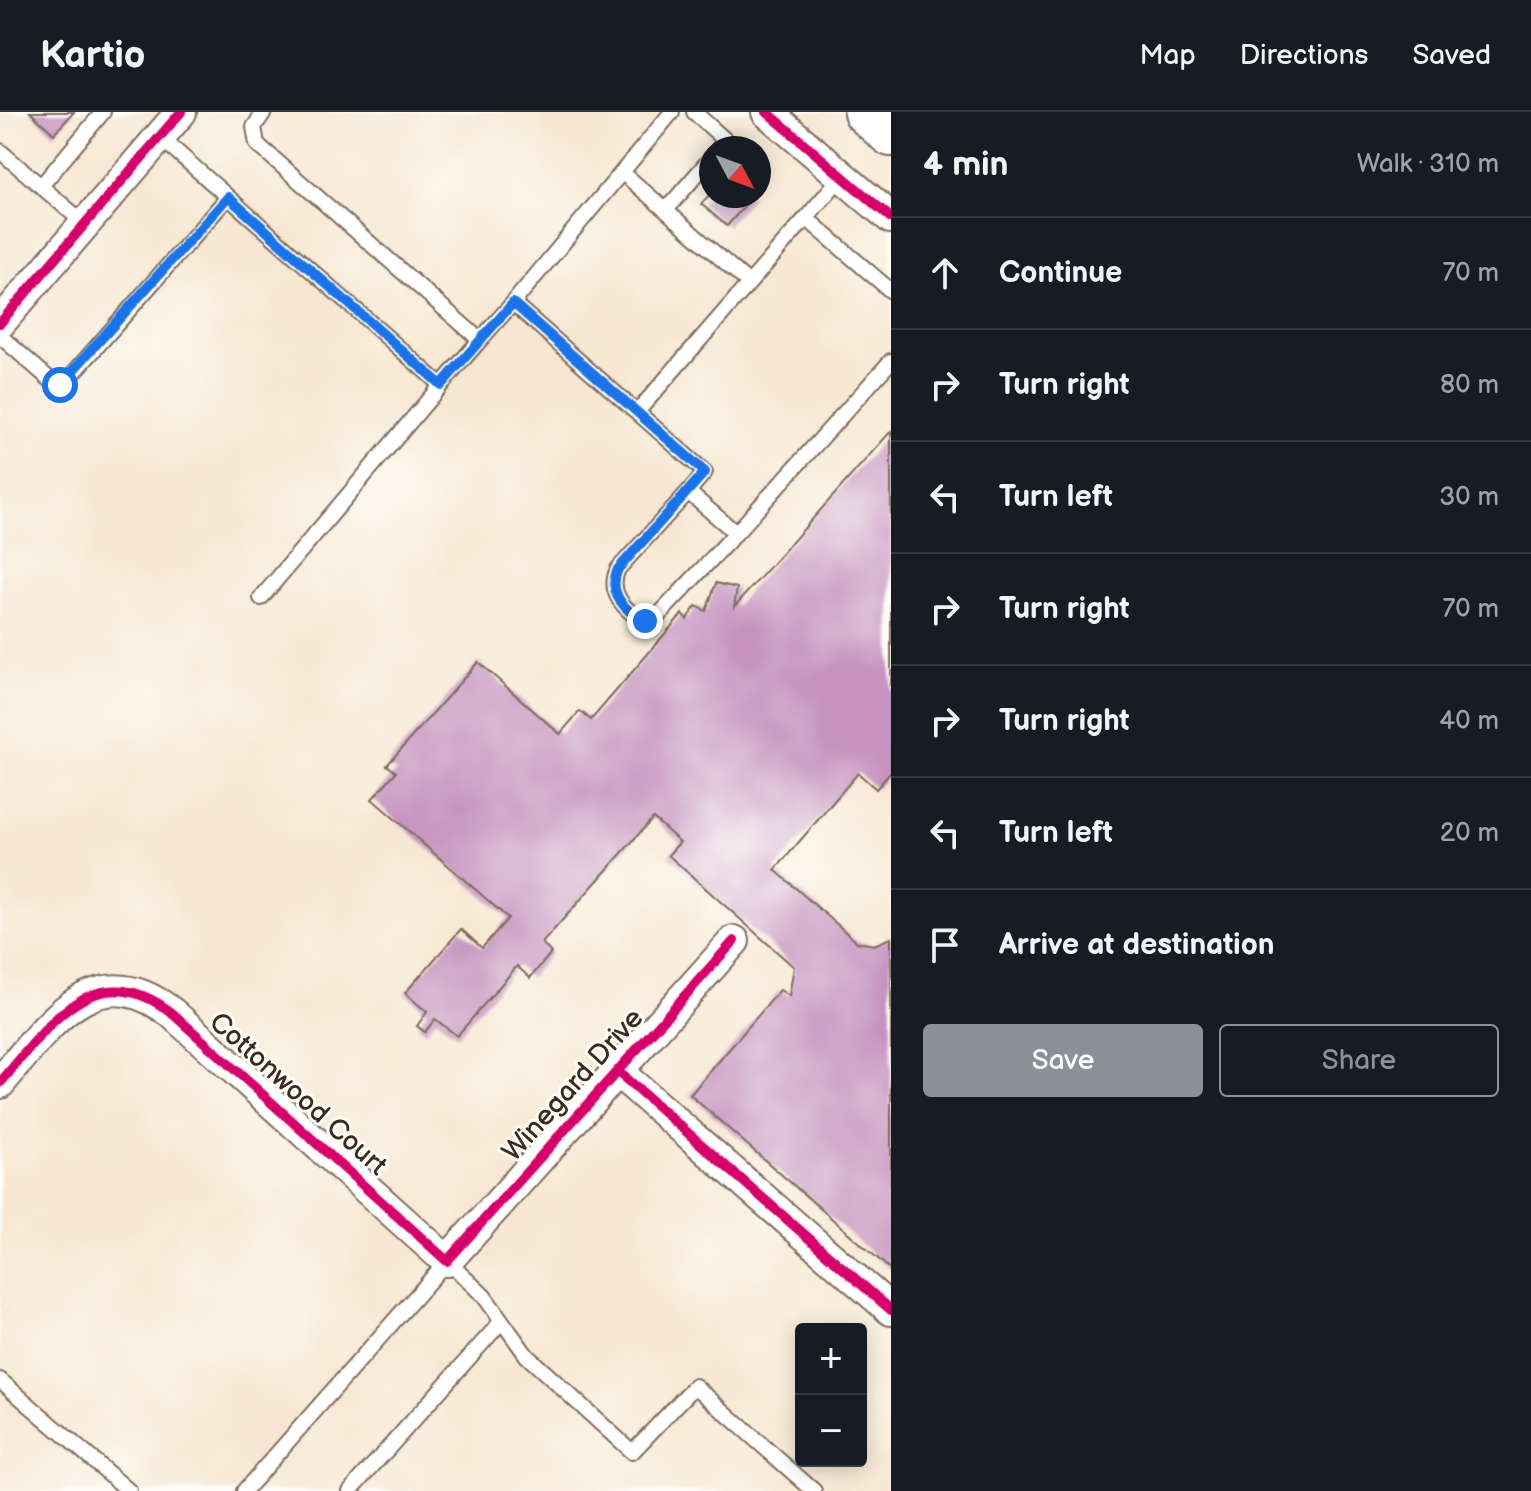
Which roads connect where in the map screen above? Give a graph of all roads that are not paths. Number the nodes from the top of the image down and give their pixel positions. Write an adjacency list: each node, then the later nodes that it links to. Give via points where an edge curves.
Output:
1 (103, 112): 15 (lane)
2 (181, 112): 10 (street)
3 (264, 112): 26 (lane, via 254,127 257,144)
4 (672, 112): 13 (lane)
5 (694, 112): 9 (lane)
6 (767, 112): 14 (street)
7 (866, 112): 8 (highway)
8 (891, 134)
9 (720, 136)
10 (160, 137): 16 (lane); 20 (street)
11 (0, 151): 15 (lane)
12 (699, 172): 17 (lane)
13 (623, 173): 17 (lane); 23 (lane)
14 (842, 176): 18 (lane); 19 (street)
15 (41, 186): 20 (lane)
16 (228, 197): 25 (lane, via 65,383 55,384); 28 (lane)
17 (666, 210): 21 (lane)
18 (806, 218): 21 (lane); 22 (lane)
19 (891, 218)
20 (85, 224): 24 (street)
21 (749, 283): 29 (lane)
22 (891, 291)
23 (513, 303): 26 (lane); 29 (lane)
24 (0, 323)
25 (0, 336)
26 (480, 340): 28 (lane)
27 (891, 361): 31 (lane)
28 (441, 385): 32 (lane)
29 (638, 411): 30 (lane, via 705,472)
30 (688, 492): 31 (lane); 31 (lane, via 612,581 615,595 629,610 645,621 656,618)
31 (736, 533)
32 (261, 598)
33 (734, 941): 34 (street, Winegard Drive)
34 (618, 1072): 36 (street, Winegard Drive); 37 (street)
35 (0, 1083): 36 (street, Cottonwood Court, via 70,1006 104,990 138,993 172,1013)
36 (447, 1261): 38 (lane, via 484,1296); 41 (lane)
37 (891, 1310)
38 (501, 1322): 42 (lane); 43 (lane, via 527,1356 632,1452 695,1386)
39 (0, 1380): 40 (lane)
40 (129, 1491)
41 (244, 1491)
42 (350, 1491)
43 (814, 1491)

